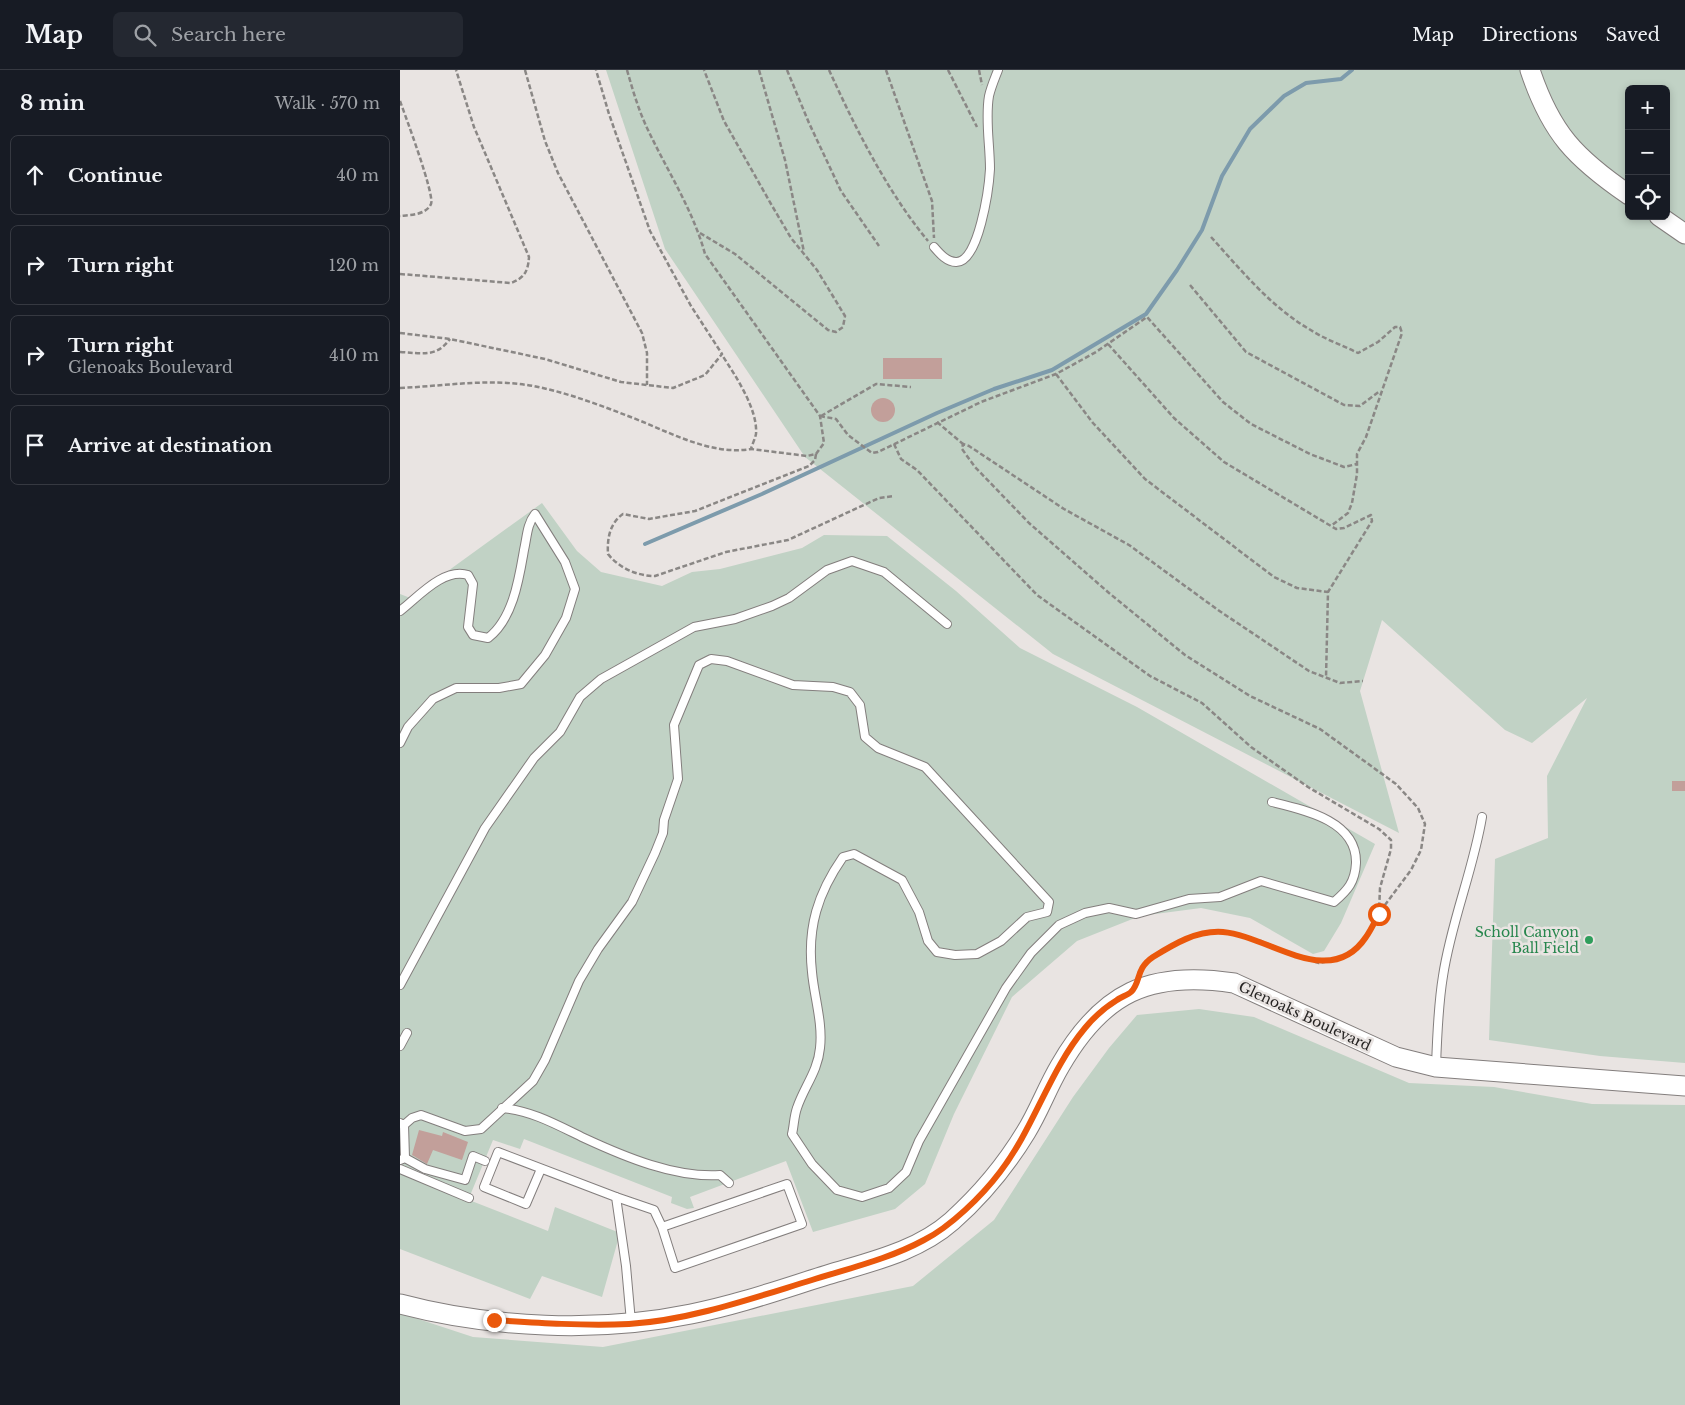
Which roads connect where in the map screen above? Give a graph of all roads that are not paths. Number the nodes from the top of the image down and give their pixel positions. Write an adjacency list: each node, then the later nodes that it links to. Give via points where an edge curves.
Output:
1 (998, 70): 6 (lane, via 989,95 990,171 973,248 965,259 956,262 945,258)
2 (1530, 70): 3 (street, via 1555,128 1577,156)
3 (1625, 192)
4 (1665, 220): 5 (street)
5 (1685, 234)
6 (934, 248)
7 (400, 611): 9 (lane, via 447,575 462,573 468,575 473,584 468,627 473,635 488,638 496,632 508,612 530,520 535,514 565,562 576,589 566,618 545,655 520,684 499,688 456,688 433,699 408,727)
8 (947, 624): 12 (lane, via 884,572 852,561 827,570 789,598 772,606 735,619 694,627 601,678 580,697 560,732 534,758 485,828)
9 (400, 743)
10 (1272, 802): 17 (lane, via 1335,824 1351,838 1356,850 1356,869 1349,889 1334,902 1261,881 1220,898 1189,899 1136,914 1109,908 1085,913 1058,925 1031,953 1006,988 919,1141 906,1172 889,1188 862,1197 837,1190 812,1164 792,1134 797,1108 817,1068 820,1046 811,930 817,904 843,857 854,854 902,880 919,912 928,941 937,952 977,954 1001,941 1027,917 1046,912 1049,902 925,767 878,748 865,737 860,706 850,692 833,687 793,685 727,661 711,659 699,665 674,725 678,779 656,853 632,902 579,981 533,1080)
11 (1482, 817): 15 (lane, via 1476,853 1443,975)
12 (400, 985)
13 (407, 1033): 14 (lane)
14 (400, 1046)
15 (1436, 1067): 16 (street, Glenoaks Boulevard); 28 (street, Glenoaks Boulevard, via 1396,1057 1234,983 1176,979 1145,986 1100,1011 1082,1031 999,1173 950,1223 926,1240 892,1255 732,1305)
16 (1685, 1086)
17 (502, 1108): 18 (lane, via 481,1129 465,1131 421,1115); 23 (lane, via 521,1110 547,1119 625,1156 704,1177 720,1175)
18 (402, 1124): 19 (lane)
19 (403, 1159): 20 (lane, via 465,1180 473,1156)
20 (485, 1161)
21 (400, 1169): 25 (lane)
22 (541, 1169): 22 (lane, via 498,1152 484,1187 526,1204); 24 (lane)
23 (729, 1183)
24 (616, 1197): 26 (lane, via 654,1210); 28 (lane)
25 (469, 1198)
26 (662, 1227): 26 (lane, via 787,1184 802,1224 675,1268)
27 (400, 1304): 28 (street, Glenoaks Boulevard, via 494,1320 571,1325)
28 (632, 1324)

